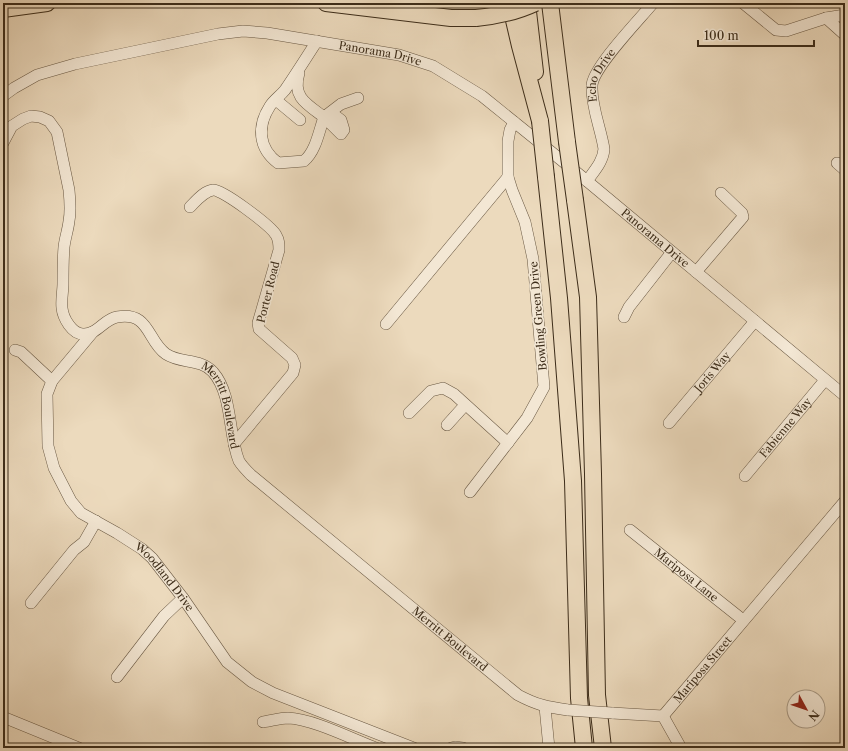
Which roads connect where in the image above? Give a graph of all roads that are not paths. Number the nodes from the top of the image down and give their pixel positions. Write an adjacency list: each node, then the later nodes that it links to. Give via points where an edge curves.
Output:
1 (47, 3): 11 (highway)
2 (326, 3): 6 (highway, bridge, via 451,18 476,18 508,13)
3 (510, 3): 23 (highway)
4 (516, 3): 23 (highway)
5 (527, 3): 23 (highway)
6 (535, 3)
7 (550, 3): 17 (highway)
8 (560, 3): 17 (highway)
9 (653, 3): 27 (street, Echo Drive, via 595,75 592,94 604,149 600,162)
10 (743, 3): 13 (street, via 776,30 786,31)
11 (3, 9)
12 (845, 15): 13 (street)
13 (826, 18): 14 (street)
14 (845, 35)
15 (317, 41): 16 (street); 18 (street, Panorama Drive, via 242,31 218,34 75,64 37,75); 24 (street, Panorama Drive, via 399,55 433,66 482,96)
16 (302, 64): 20 (street); 21 (street, via 296,82 297,91 306,103)
17 (559, 79): 66 (highway, bridge, via 588,297 597,695)
18 (3, 96)
19 (358, 98): 21 (street, via 341,104)
20 (276, 100): 21 (street, via 263,121 262,141 270,157 278,163 304,161 314,146); 22 (street)
21 (325, 116)
22 (300, 120)
23 (540, 121): 65 (highway, bridge, via 559,298 573,481)
24 (514, 122): 26 (street, Bowling Green Drive, via 508,141); 27 (street, Panorama Drive)
25 (3, 143): 35 (street, via 12,126 31,116 49,121 57,132 70,198 70,219 64,247 62,308 68,325 79,334)
26 (508, 176): 34 (street); 44 (street, Bowling Green Drive, via 525,222 533,259 544,387 527,418)
27 (586, 181): 30 (street, Panorama Drive)
28 (721, 193): 31 (street, Panorama Drive, via 742,213 742,218)
29 (190, 207): 45 (street, Porter Road, via 205,193 220,191 266,225 276,234 279,241 279,250 258,323 259,329 292,358 295,365 293,374)
30 (672, 252): 31 (street, Panorama Drive); 32 (street)
31 (696, 272): 33 (street, Panorama Drive)
32 (624, 316)
33 (755, 320): 37 (street, Panorama Drive); 42 (street, Joris Way)
34 (386, 324)
35 (94, 332): 38 (street, Woodland Drive); 45 (street, Merritt Boulevard, via 103,323 114,318 131,317 146,325 164,353 208,368 216,376 224,396)
36 (15, 350): 38 (street, via 21,352)
37 (825, 380): 39 (street, Panorama Drive); 46 (street, Fabienne Way)
38 (52, 381): 49 (street, Woodland Drive, via 47,394 48,446 54,468 71,501 81,513)
39 (845, 396)
40 (465, 404): 41 (street, via 443,388 431,391); 43 (street); 44 (street)
41 (409, 413)
42 (670, 423)
43 (447, 425)
44 (508, 443): 47 (street, Bowling Green Drive)
45 (234, 444): 55 (street, Merritt Boulevard, via 240,463 251,476 518,695)
46 (745, 476)
47 (470, 492)
48 (845, 501): 53 (street, Mariposa Street)
49 (96, 521): 51 (street, Woodland Drive, via 142,549); 52 (street, via 84,542 74,550)
50 (630, 530): 53 (street, Mariposa Lane)
51 (183, 598): 54 (street, via 164,616); 61 (street, Woodland Drive, via 227,662 252,682 273,693)
52 (31, 603)
53 (743, 620): 56 (street, Mariposa Street)
54 (117, 678)
55 (545, 707): 56 (street, bridge); 64 (street)
56 (663, 716): 67 (street)
57 (3, 717): 59 (street)
58 (263, 722): 60 (street, via 296,719)
59 (79, 748)
60 (376, 748)
61 (414, 748)
62 (450, 748): 63 (street)
63 (463, 748)
64 (549, 748)
65 (584, 748)
66 (603, 748)
67 (681, 748)

